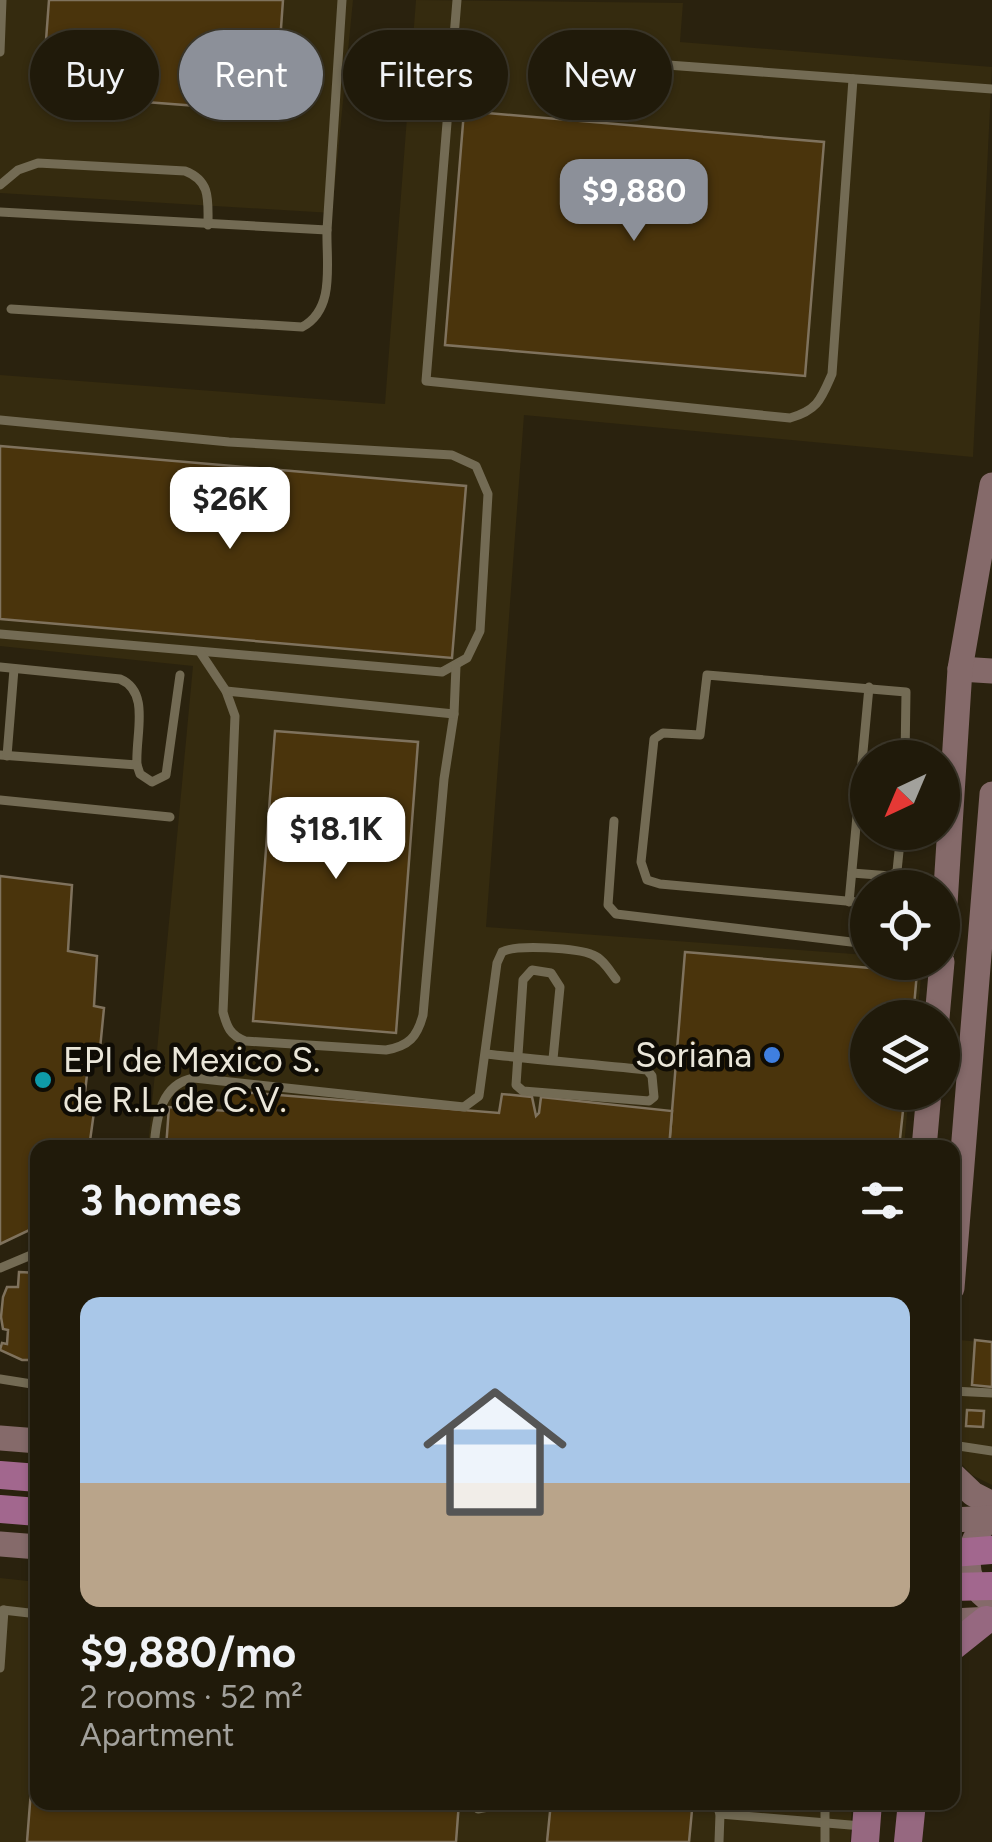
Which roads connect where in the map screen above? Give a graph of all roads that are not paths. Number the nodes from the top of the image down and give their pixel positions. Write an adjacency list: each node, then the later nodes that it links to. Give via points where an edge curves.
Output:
1 (2, 0): 4 (lane)
2 (342, 0): 11 (lane)
3 (457, 0): 6 (lane, via 426,380 790,418 808,413 832,374)
4 (0, 52)
5 (672, 65): 6 (lane)
6 (853, 79): 7 (lane)
7 (992, 89)
8 (0, 185): 10 (lane, via 38,163 185,170 207,190)
9 (0, 212): 10 (lane)
10 (208, 225): 11 (lane)
11 (326, 230): 12 (lane, via 325,301 318,317 302,327)
12 (10, 309)
13 (0, 420): 17 (lane, via 464,458 476,466 488,494 480,631)
14 (992, 485): 20 (main road)
15 (0, 634): 16 (lane)
16 (199, 652): 17 (lane, via 430,673); 24 (lane)
17 (456, 666): 25 (lane)
18 (0, 667): 19 (lane)
19 (14, 668): 27 (lane); 28 (lane, via 132,685 140,697)
20 (960, 669): 21 (main road); 34 (main road)
21 (992, 671)
22 (180, 675): 28 (lane, via 166,775 152,782)
23 (868, 687): 26 (lane, via 908,695); 33 (lane); 35 (lane, via 706,676 700,735 662,733 654,739 641,862 652,882)
24 (226, 691): 25 (lane); 25 (lane, via 235,716 223,1012 230,1032 244,1041 386,1050 416,1037)
25 (454, 714)
26 (906, 740)
27 (4, 756): 28 (lane)
28 (136, 765)
29 (992, 794): 38 (main road)
30 (0, 800): 31 (lane)
31 (170, 817)
32 (614, 821): 36 (lane, via 608,905 616,914)
33 (852, 870)
34 (947, 870)
35 (850, 902)
36 (850, 942)
37 (960, 965): 38 (main road)
38 (985, 968): 46 (main road)
39 (616, 979): 40 (lane, via 590,953 508,948 497,963)
40 (486, 1054): 41 (lane); 44 (lane, via 480,1096 464,1107 180,1081 168,1091)
41 (518, 1057): 42 (lane); 42 (lane, via 523,980 532,970 552,973 560,987); 42 (lane, via 516,1084 523,1091 649,1102 655,1094 646,1070)
42 (553, 1059)
43 (927, 1110): 45 (main road)
44 (155, 1140)
45 (925, 1140)
46 (960, 1210)
47 (30, 1255): 48 (lane)
48 (0, 1268)
49 (0, 1379): 50 (lane)
50 (30, 1384)
51 (960, 1392): 52 (lane)
52 (992, 1394)
53 (0, 1438): 54 (main road)
54 (30, 1440)
55 (960, 1446): 56 (lane)
56 (992, 1451)
57 (0, 1475): 58 (highway)
58 (30, 1477)
59 (960, 1482): 62 (main road)
60 (0, 1509): 61 (highway)
61 (30, 1511)
62 (991, 1513): 63 (main road); 72 (main road, via 972,1540 968,1561)
63 (960, 1519)
64 (0, 1544): 65 (main road)
65 (30, 1546)
66 (992, 1550): 67 (highway)
67 (960, 1552)
68 (960, 1586): 69 (highway)
69 (992, 1586)
70 (2, 1610): 71 (lane); 75 (lane)
71 (30, 1613)
72 (990, 1614): 73 (main road); 74 (main road)
73 (960, 1619)
74 (960, 1640)
75 (0, 1668)
76 (719, 1810): 79 (lane)
77 (825, 1810): 80 (lane)
78 (911, 1810): 84 (main road)
79 (720, 1814): 80 (lane); 82 (lane)
80 (825, 1824): 81 (lane); 83 (lane)
81 (866, 1824)
82 (718, 1842)
83 (825, 1842)
84 (908, 1842)

